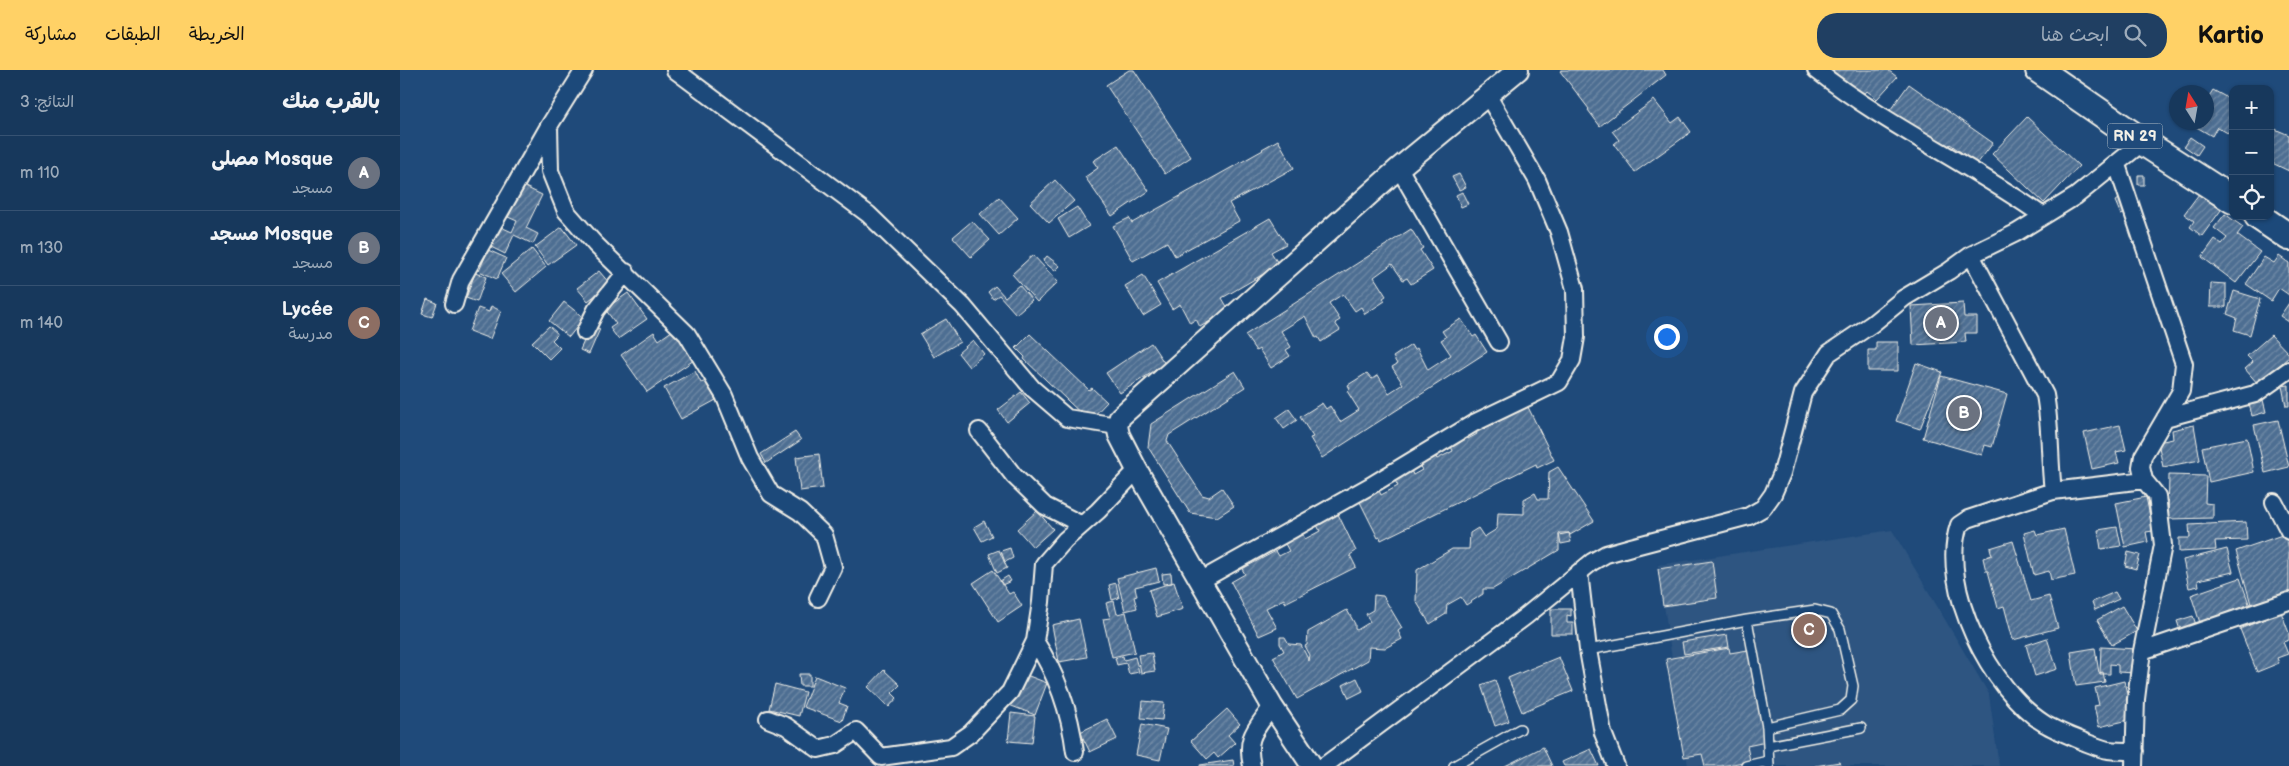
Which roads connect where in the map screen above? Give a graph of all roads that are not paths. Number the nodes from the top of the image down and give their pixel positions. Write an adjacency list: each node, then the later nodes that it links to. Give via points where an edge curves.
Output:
1 (584, 70): 7 (street)
2 (675, 70): 22 (street, via 868,214 963,306 1032,388 1067,418)
3 (1518, 70): 6 (street)
4 (1816, 70): 12 (street, via 1918,139 2006,190)
5 (2039, 70): 8 (main road, RN 29 / RN 29)
6 (1488, 96): 10 (street); 31 (street, via 1536,180 1559,232 1575,290 1576,336 1572,360 1558,382 1474,423 1370,486)
7 (549, 126): 16 (street, via 550,171 566,211); 17 (street, via 461,280)
8 (2143, 142): 9 (street); 11 (main road, RN 29 / RN 29)
9 (2117, 165): 12 (street); 21 (street, via 2184,364 2181,391)
10 (1399, 168): 19 (street); 22 (street, via 1120,417)
11 (2229, 197)
12 (2043, 216): 15 (street)
13 (2264, 220): 14 (main road)
14 (2289, 237)
15 (1971, 255): 26 (street, via 2045,395); 30 (street, via 1904,298 1830,354 1803,393 1782,473 1763,508 1749,516 1606,554)
16 (626, 272): 18 (street, via 596,310); 32 (street, via 687,334 724,396 750,458 771,494 800,512 824,535 833,567)
17 (454, 304)
18 (585, 332)
19 (1499, 342)
20 (2289, 370): 21 (street, via 2255,394)
21 (2165, 418): 25 (street, via 2143,456 2140,467)
22 (1117, 426): 24 (street)
23 (978, 431): 28 (street, via 1014,476 1045,506)
24 (1137, 470): 28 (street); 31 (street)
25 (2144, 480): 26 (street); 37 (street, via 2157,496 2163,545)
26 (2053, 491): 45 (street, via 1959,524 1954,549 1956,577 1965,614 1997,677 2044,724)
27 (2274, 502): 29 (street)
28 (1082, 525): 35 (street, via 1044,564)
29 (2289, 531)
30 (1579, 572): 36 (street); 49 (street, via 1526,616)
31 (1200, 581): 38 (street)
32 (818, 598)
33 (2289, 601): 37 (street)
34 (1747, 620): 36 (lane); 40 (lane); 40 (lane, via 1815,610 1831,614 1840,629 1853,686 1851,700 1840,710)
35 (1035, 641): 39 (street, via 1010,692 971,733 951,747 881,757 856,731 835,745 818,748 786,726); 44 (street, via 1050,663 1071,720)
36 (1588, 650): 51 (street, via 1603,734)
37 (2142, 651): 45 (street, via 2136,699)
38 (1272, 706): 47 (street, via 1249,740); 48 (street)
39 (768, 719)
40 (1766, 727): 43 (lane)
41 (1861, 728): 43 (lane)
42 (1520, 729): 50 (lane)
43 (1768, 746): 46 (lane)
44 (1075, 752)
45 (2135, 759)
46 (1769, 764): 52 (lane)
47 (1252, 766)
48 (1312, 766)
49 (1324, 766)
50 (1454, 766)
51 (1616, 766)
52 (1746, 766)

